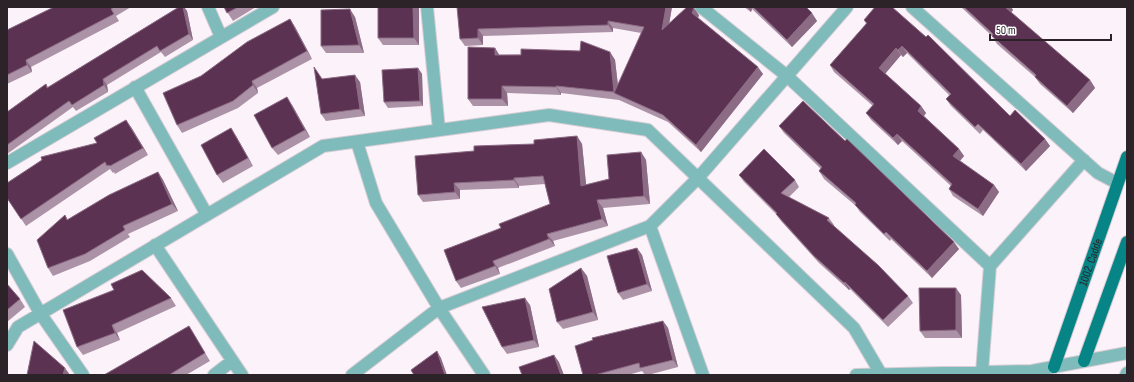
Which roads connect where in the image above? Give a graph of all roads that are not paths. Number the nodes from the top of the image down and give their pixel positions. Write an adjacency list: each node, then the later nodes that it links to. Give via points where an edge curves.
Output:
1 (208, 7): 7 (street)
2 (272, 7): 7 (street)
3 (428, 7): 10 (street)
4 (701, 7): 8 (street)
5 (847, 7): 8 (street)
6 (912, 7): 13 (street)
7 (221, 37): 9 (street)
8 (787, 76): 15 (street); 22 (street)
9 (136, 87): 14 (street); 17 (street)
10 (439, 130): 11 (street); 15 (street, via 549,115 648,130)
11 (357, 142): 17 (street, via 323,146); 23 (street, via 376,203)
12 (1127, 157): 16 (main road, 1002. Cadde)
13 (1084, 160): 16 (street, via 1098,173); 22 (street)
14 (7, 163)
15 (698, 178): 18 (street); 31 (street, via 854,328)
16 (1122, 184): 29 (main road, 1002. Cadde)
17 (206, 215): 20 (street)
18 (650, 226): 23 (street); 38 (street)
19 (1127, 242): 28 (main road)
20 (155, 245): 24 (street); 27 (street)
21 (7, 254): 24 (street)
22 (990, 266): 30 (street)
23 (439, 308): 36 (street); 37 (street)
24 (40, 313): 25 (street, via 18,327); 33 (street)
25 (7, 345)
26 (1127, 353): 28 (street)
27 (232, 361): 34 (street); 35 (street)
28 (1084, 361): 29 (street)
29 (1054, 367): 30 (street, via 1032,371)
30 (982, 372): 32 (street)
31 (881, 374): 32 (street); 39 (street)
32 (922, 374)
33 (84, 375)
34 (214, 375)
35 (242, 375)
36 (352, 375)
37 (484, 375)
38 (703, 375)
39 (856, 375)

